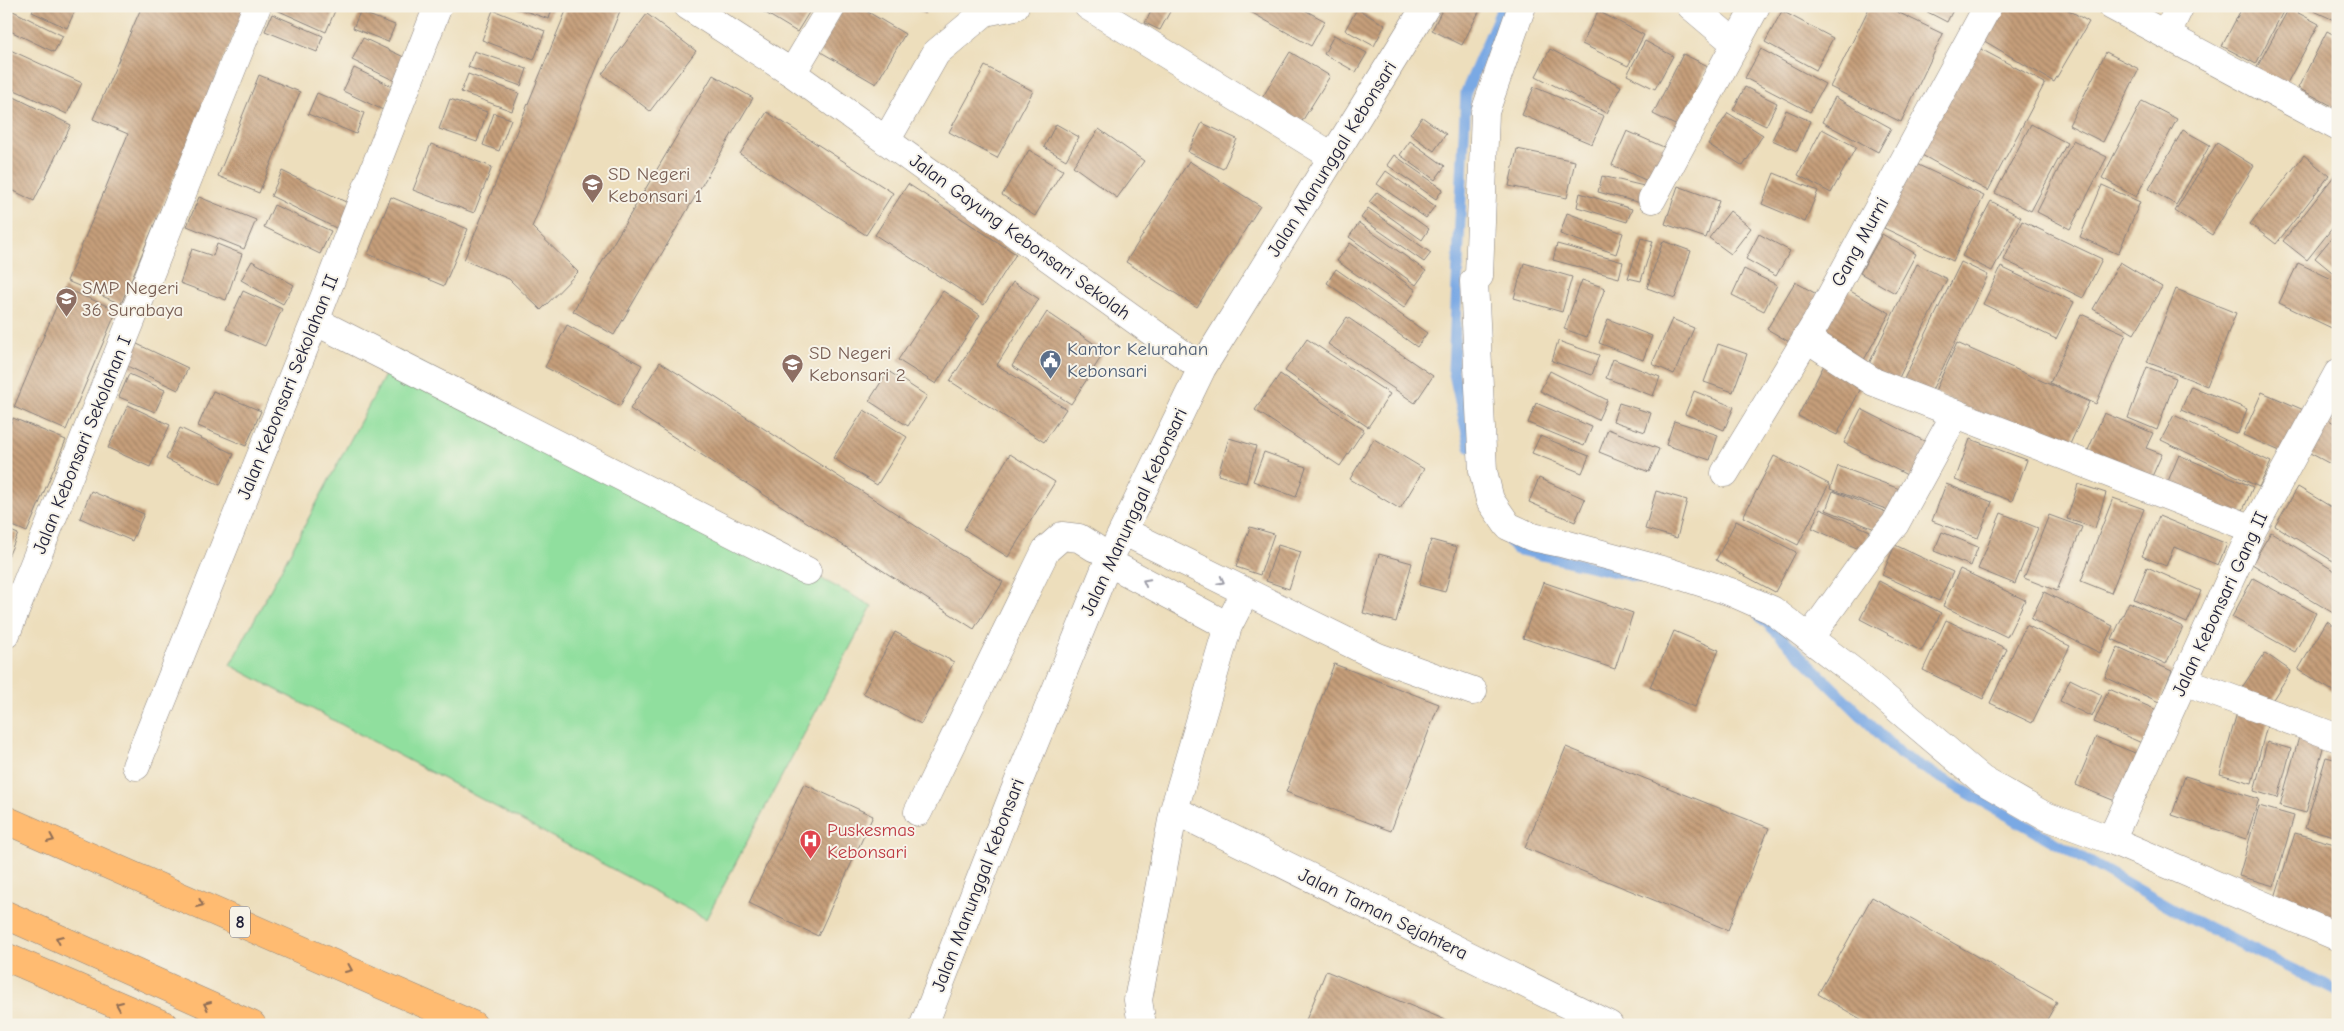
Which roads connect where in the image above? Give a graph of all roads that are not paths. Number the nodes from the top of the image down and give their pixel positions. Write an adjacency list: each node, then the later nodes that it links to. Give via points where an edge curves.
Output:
1 (257, 6): 33 (street, Jalan Kebonsari Sekolahan I)
2 (438, 6): 21 (street, Jalan Kebonsari Sekolahan II)
3 (688, 6): 16 (street, Jalan Gayung Kebonsari Sekolah)
4 (832, 6): 16 (street)
5 (1015, 6): 18 (street, via 985,12 936,53)
6 (1088, 6): 19 (street)
7 (1426, 6): 19 (street, Jalan Manunggal Kebonsari)
8 (1522, 6): 34 (street, via 1486,112 1479,276 1474,281 1482,471 1490,500 1508,526 1532,538 1660,569 1731,592 1772,610)
9 (1691, 6): 15 (street)
10 (1756, 6): 15 (street)
11 (1988, 6): 22 (street, Gang Murni)
12 (2112, 6): 14 (street)
13 (2180, 6): 14 (street)
14 (2166, 35): 17 (street)
15 (1736, 44): 20 (street)
16 (792, 73): 18 (street, Jalan Gayung Kebonsari Sekolah)
17 (2338, 127)
18 (886, 141): 23 (street, Jalan Gayung Kebonsari Sekolah)
19 (1332, 156): 23 (street, Jalan Manunggal Kebonsari)
20 (1652, 199)
21 (315, 321): 30 (street); 38 (street, Jalan Kebonsari Sekolahan II)
22 (1806, 338): 25 (street, via 1874,382); 26 (street, Gang Murni)
23 (1202, 368): 27 (street, Jalan Manunggal Kebonsari)
24 (2338, 373): 28 (street, Jalan Kebonsari Gang II)
25 (1956, 413): 28 (street); 34 (street, via 1895,524)
26 (1725, 473)
27 (1125, 526): 29 (street, Jalan Manunggal Kebonsari); 31 (street, one-way to 31)
28 (2253, 529): 35 (street, Jalan Kebonsari Gang II)
29 (1101, 555): 32 (street, one-way to 29); 40 (street, via 1079,538 1062,536 1046,550); 50 (street, Jalan Manunggal Kebonsari, via 1082,622)
30 (807, 571)
31 (1245, 593): 32 (street); 36 (street, via 1378,656)
32 (1228, 626): 39 (street)
33 (6, 634)
34 (1810, 637): 42 (street, via 1982,780 2043,815)
35 (2184, 681): 37 (street); 42 (street, Jalan Kebonsari Gang II)
36 (1473, 691)
37 (2338, 738)
38 (136, 766)
39 (1174, 810): 46 (street, Jalan Taman Sejahtera); 51 (street, via 1138,1000)
40 (918, 812)
41 (6, 820): 49 (highway, 8, one-way to 49)
42 (2110, 840): 44 (street)
43 (6, 915): 48 (highway, one-way to 43)
44 (2338, 938)
45 (6, 957): 47 (highway, one-way to 45)
46 (1597, 1022)
47 (164, 1025)
48 (252, 1025)
49 (473, 1025)
50 (924, 1025)
51 (1142, 1025)

